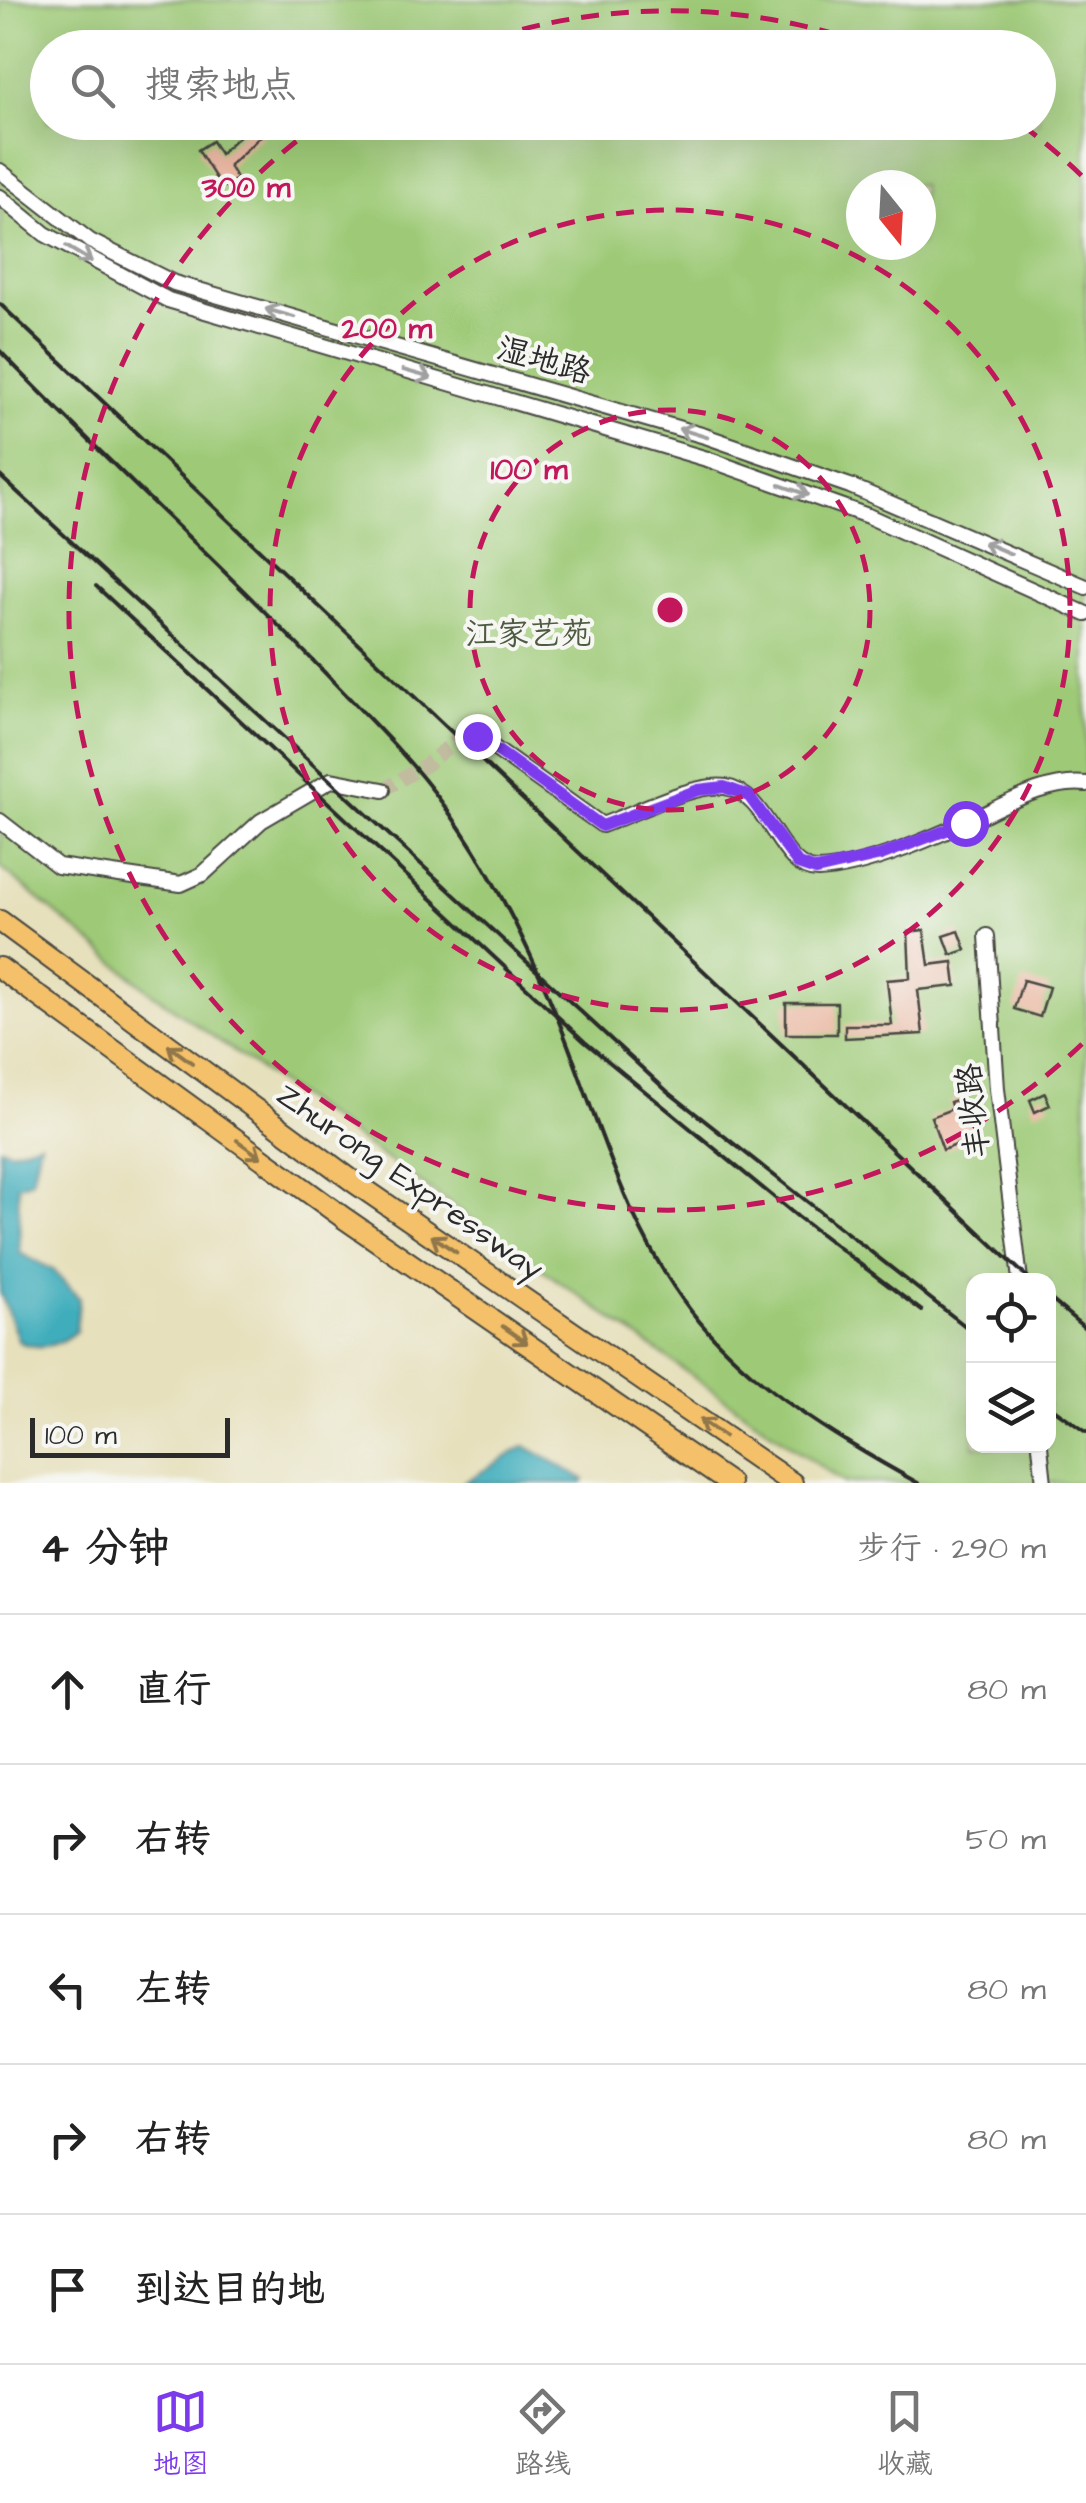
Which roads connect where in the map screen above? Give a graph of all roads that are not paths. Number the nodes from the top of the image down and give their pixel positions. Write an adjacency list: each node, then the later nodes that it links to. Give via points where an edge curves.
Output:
1 (0, 171): 3 (street, 湿地路, one-way to 1, via 850,486 705,436 174,282 90,241)
2 (0, 197): 4 (street, 湿地路, one-way to 4, via 45,234 168,300 706,459 868,516)
3 (1086, 588)
4 (1086, 614)
5 (464, 734): 6 (street, via 477,736 602,826 698,790 724,787 749,796 798,864 816,870 881,855 1028,794)
6 (1086, 784)
7 (383, 790): 8 (street, via 331,780 262,821 204,874 181,884 58,866)
8 (0, 821)
9 (0, 921): 15 (highway, Zhurong Expressway, one-way to 9, via 354,1182)
10 (987, 936): 12 (street, 丰收路)
11 (0, 968): 14 (highway, Zhurong Expressway, one-way to 14, via 344,1218)
12 (1019, 1273)
13 (1041, 1453): 16 (street)
14 (729, 1483)
15 (792, 1483)
16 (1044, 1483)

